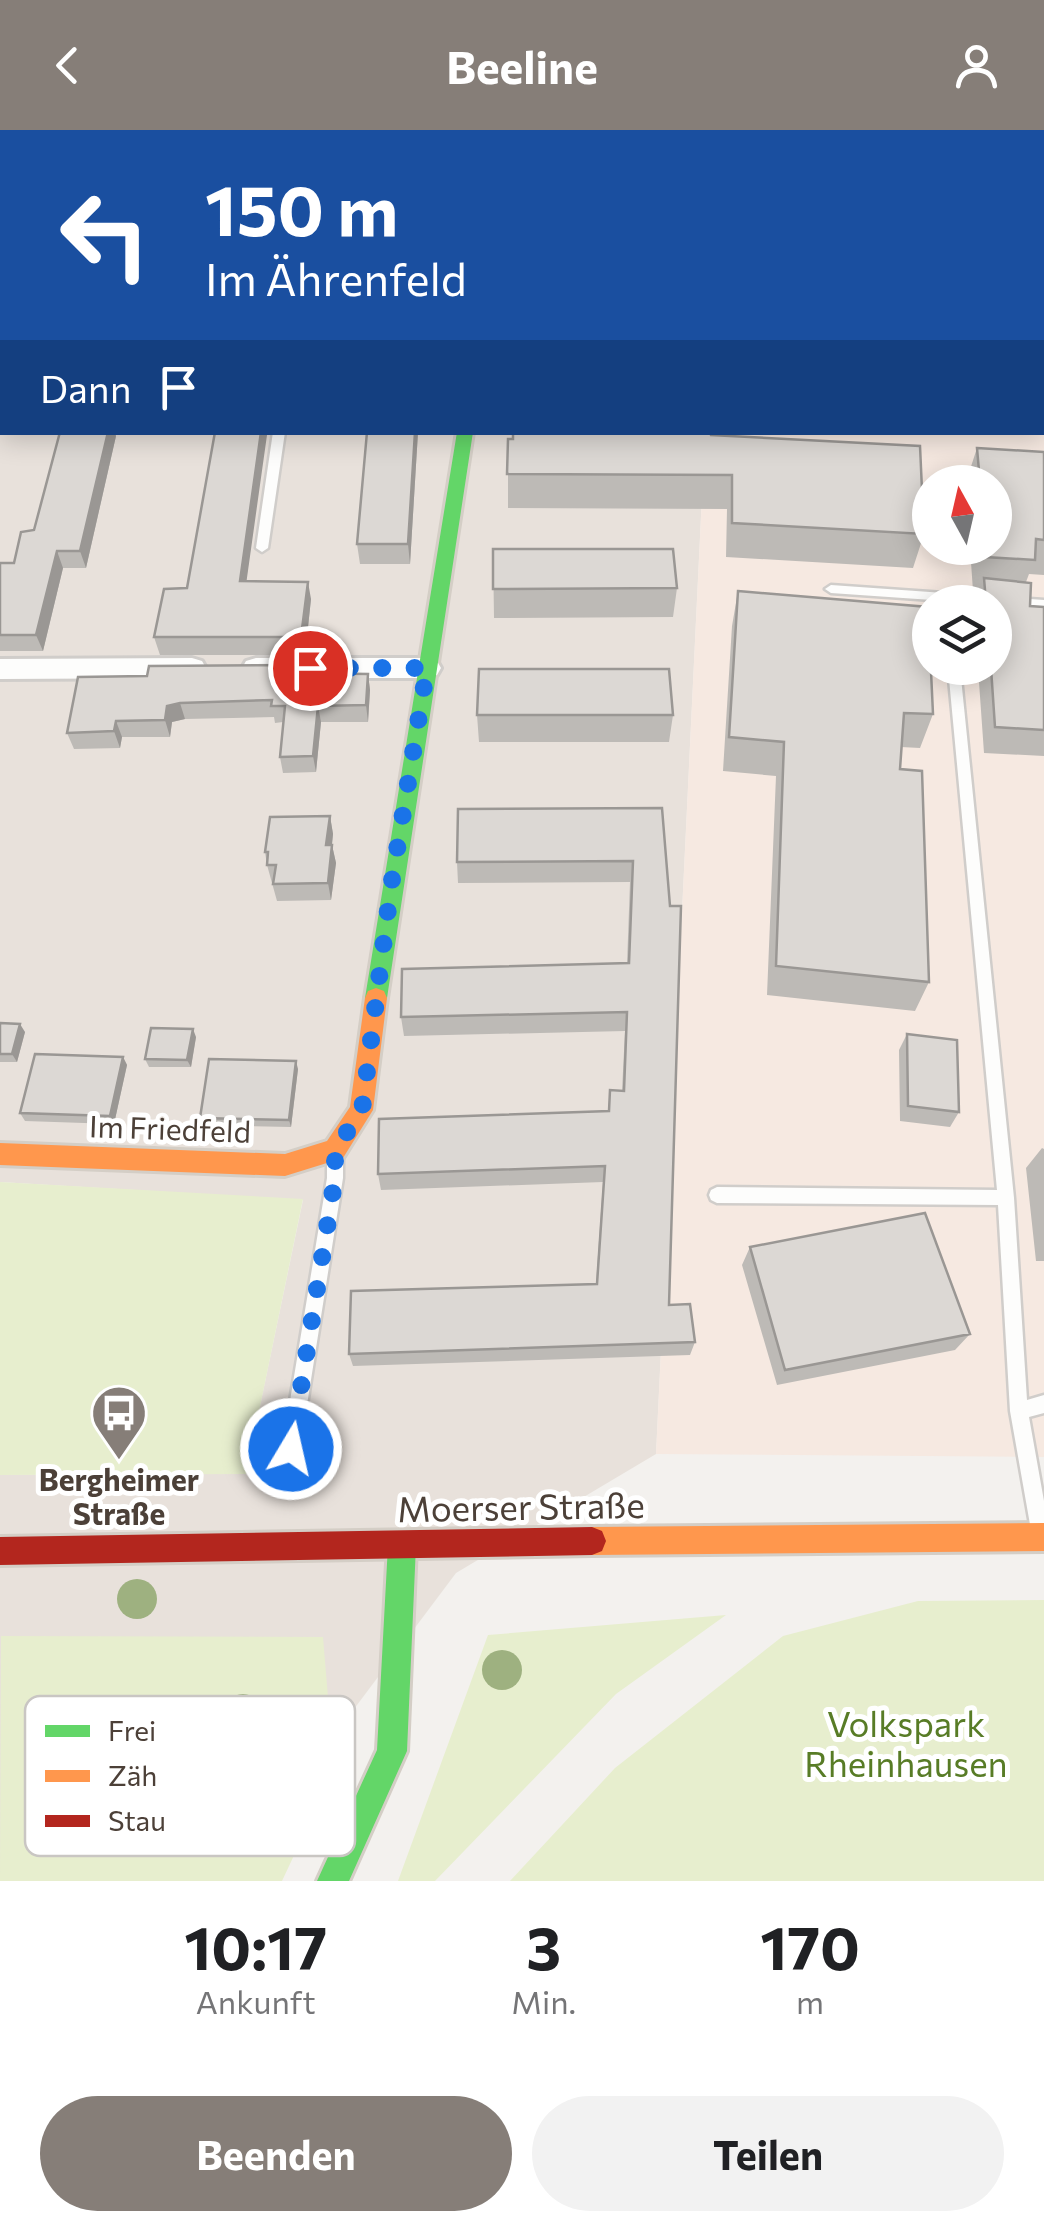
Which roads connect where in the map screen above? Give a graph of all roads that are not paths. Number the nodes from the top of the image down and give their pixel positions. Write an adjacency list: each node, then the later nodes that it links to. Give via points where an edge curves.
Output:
1 (279, 435): 3 (lane)
2 (465, 435): 8 (street)
3 (262, 548)
4 (832, 588): 5 (lane)
5 (912, 596)
6 (1012, 603): 7 (lane)
7 (1044, 604)
8 (427, 668): 9 (street); 11 (street, via 362,1110)
9 (0, 669)
10 (956, 685): 14 (lane)
11 (335, 1150): 12 (street, Im Friedfeld, via 284,1164); 17 (lane)
12 (0, 1154)
13 (717, 1195): 14 (lane)
14 (1006, 1198): 16 (lane)
15 (1044, 1404): 16 (lane)
16 (1019, 1412): 18 (lane)
17 (291, 1449)
18 (1042, 1537): 19 (street, Moerser Straße)
19 (402, 1545): 20 (street, Moerser Straße); 21 (street, via 392,1751)
20 (0, 1551)
21 (355, 1833)
22 (344, 1856): 23 (street)
23 (333, 1881)

